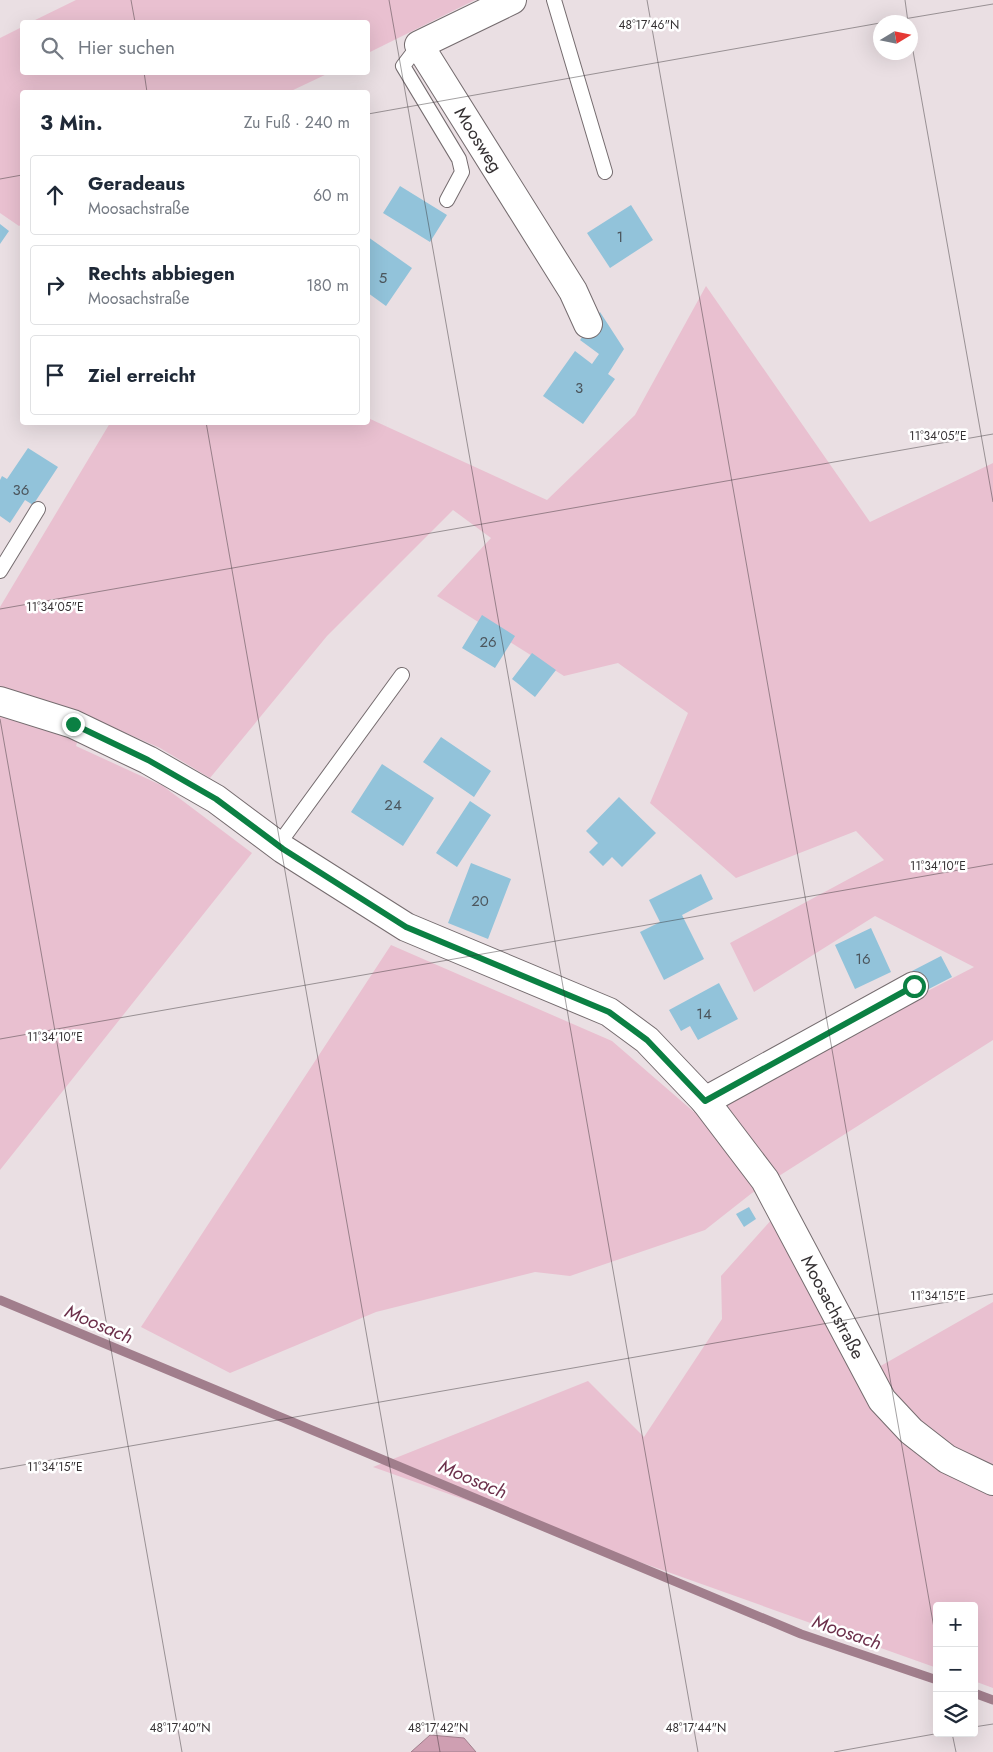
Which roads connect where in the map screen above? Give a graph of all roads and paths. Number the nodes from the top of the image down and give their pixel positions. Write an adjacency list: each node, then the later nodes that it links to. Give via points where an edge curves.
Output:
1 (512, 0): 3 (street)
2 (554, 0): 4 (lane)
3 (419, 45): 5 (lane, via 403,66 459,159 462,172); 6 (street, Moosweg, via 573,291)
4 (605, 172)
5 (447, 200)
6 (588, 324)
7 (38, 509): 8 (lane)
8 (0, 571)
9 (402, 675): 11 (lane)
10 (0, 701): 11 (street, Moosachstraße, via 73,724 148,760 216,799)
11 (278, 845): 13 (street, Moosachstraße, via 406,927 609,1012 647,1040)
12 (914, 986): 13 (street)
13 (705, 1101): 14 (street, Moosachstraße, via 765,1180 882,1400 911,1431 947,1458)
14 (993, 1481)

